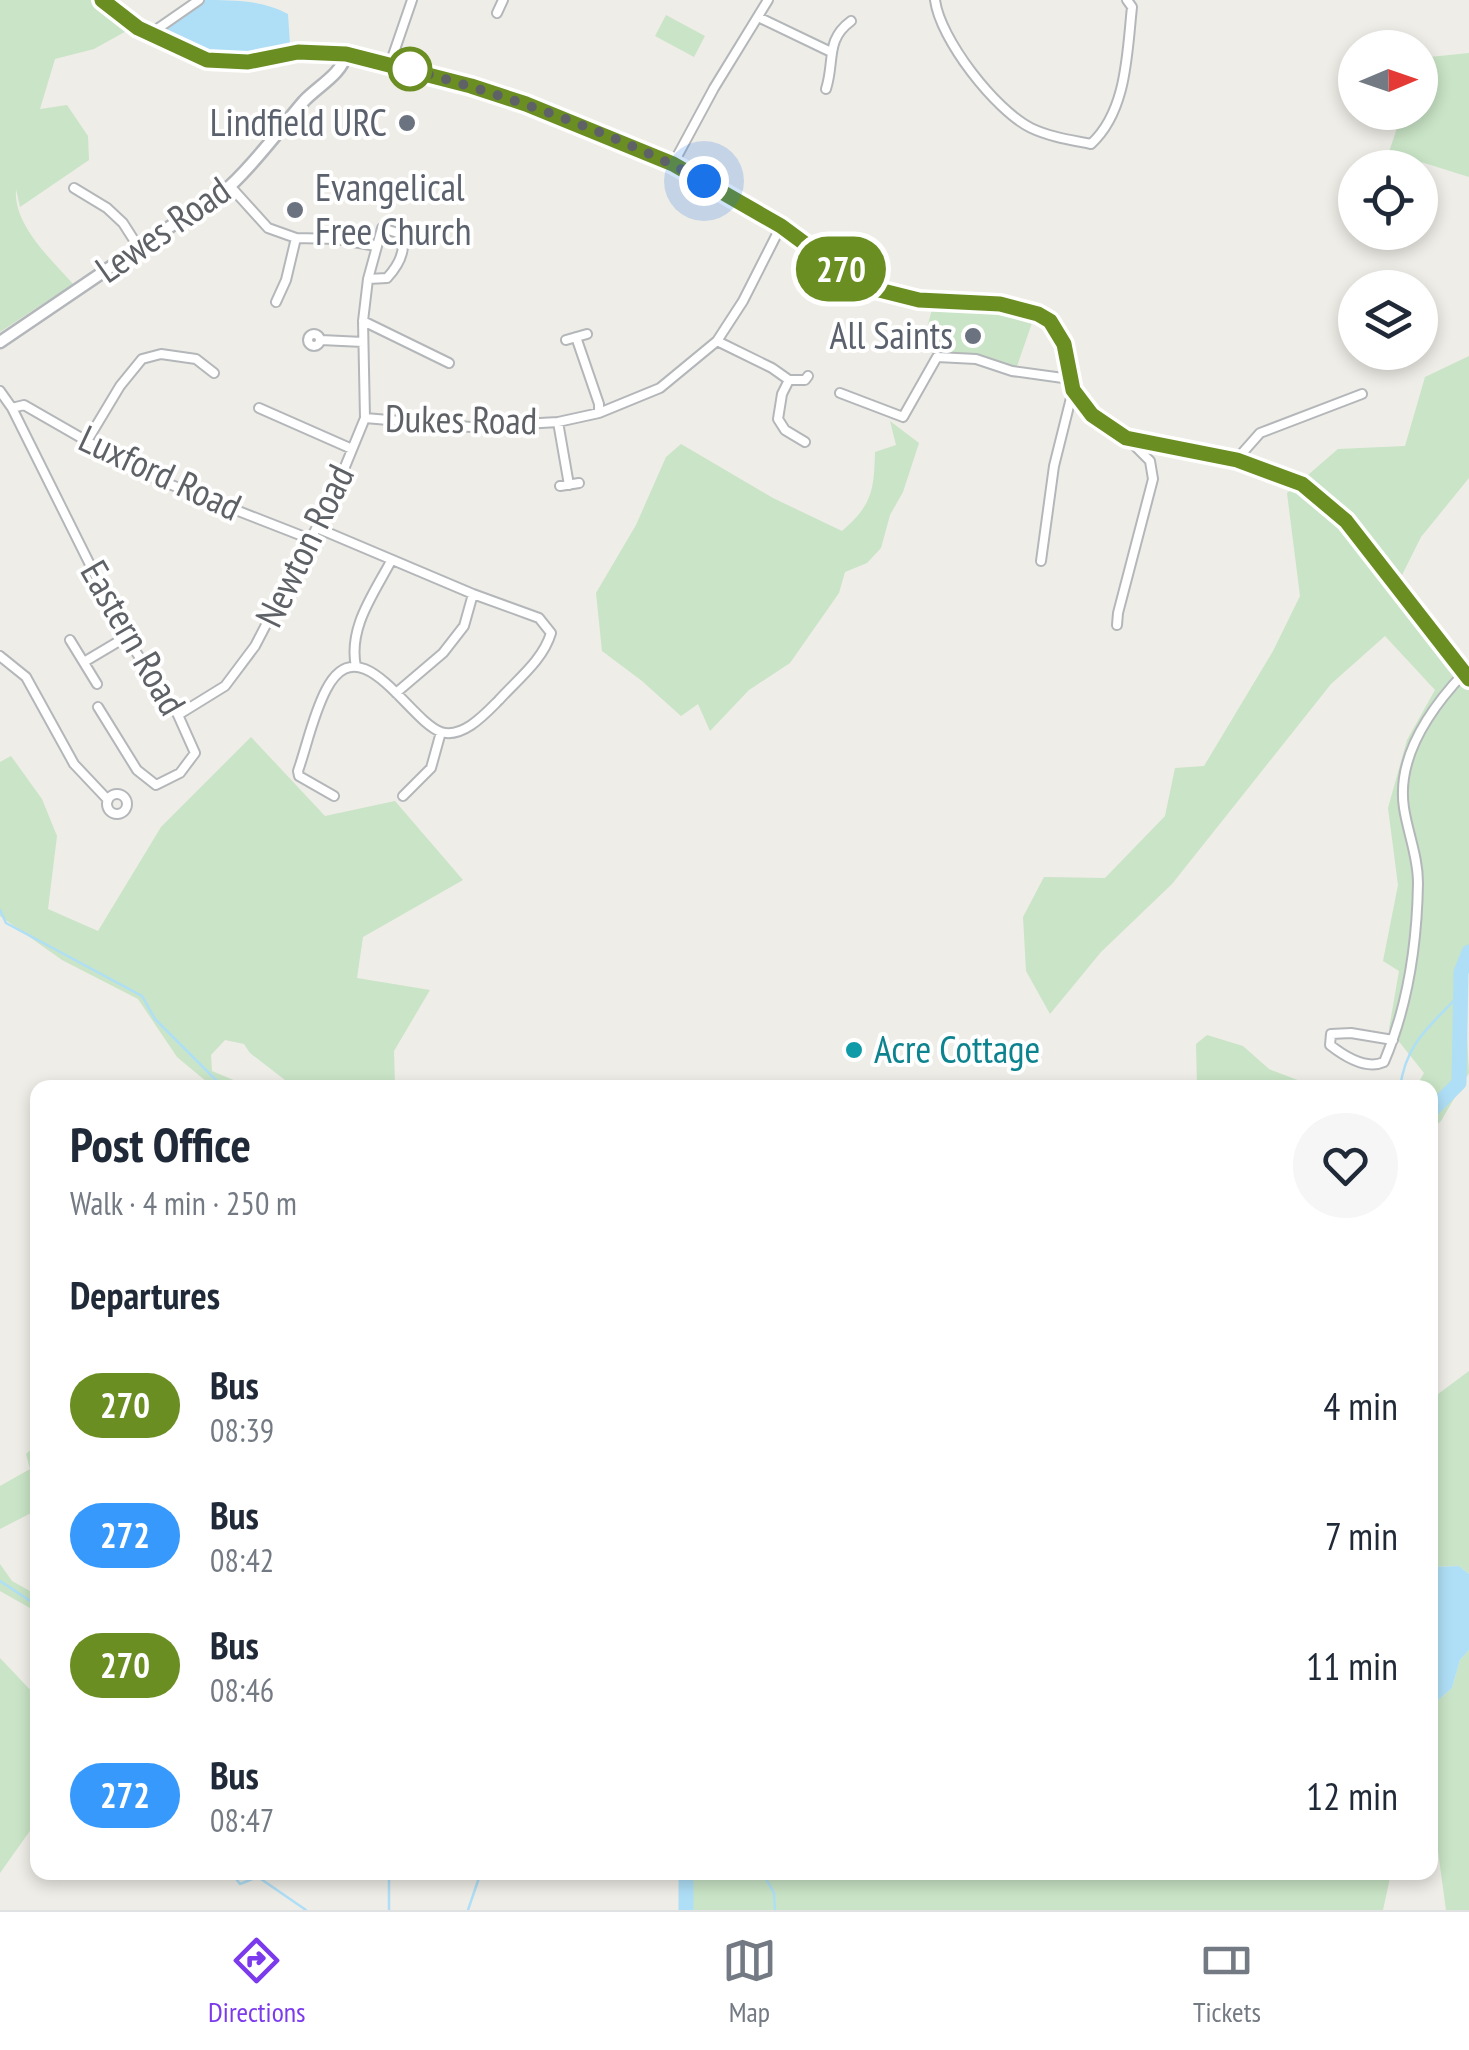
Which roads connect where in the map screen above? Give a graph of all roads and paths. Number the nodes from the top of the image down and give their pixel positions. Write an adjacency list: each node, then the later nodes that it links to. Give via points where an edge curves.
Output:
1 (102, 0): 11 (main road)
2 (199, 0): 11 (street)
3 (412, 0): 14 (street)
4 (503, 0): 8 (street)
5 (768, 0): 9 (street)
6 (935, 0): 7 (street, via 938,20 980,83 1028,127 1092,144 1108,128 1126,72 1132,7)
7 (1127, 0)
8 (497, 13)
9 (758, 17): 12 (street); 16 (street)
10 (850, 21): 12 (street, via 837,31)
11 (150, 34): 13 (main road, via 207,60)
12 (830, 52): 15 (street)
13 (346, 54): 14 (main road); 17 (main road, Lewes Road, via 344,64)
14 (390, 64): 16 (main road, via 526,104)
15 (826, 88)
16 (673, 164): 19 (main road)
17 (230, 186): 20 (street, via 268,228); 22 (main road, Lewes Road)
18 (76, 193): 22 (street, via 124,223)
19 (781, 226): 28 (street, Dukes Road); 34 (main road, via 875,289 1038,314 1064,344)
20 (296, 238): 21 (street); 24 (street)
21 (376, 246): 23 (street, Newton Road); 23 (street, via 382,228 401,234 404,243 387,278)
22 (139, 248): 29 (main road, Lewes Road)
23 (368, 279): 25 (street, Newton Road)
24 (276, 302)
25 (363, 321): 30 (street, Newton Road); 31 (street)
26 (586, 334): 42 (street, Dukes Road, via 571,339)
27 (320, 340): 30 (street)
28 (717, 341): 35 (street); 42 (street, Dukes Road, via 660,388)
29 (0, 342)
30 (364, 342): 43 (street, Newton Road)
31 (449, 363)
32 (214, 374): 46 (street, via 196,360 161,354 142,359)
33 (808, 376): 35 (street)
34 (1070, 376): 36 (main road); 38 (street, via 937,357 904,417)
35 (789, 380): 47 (street, via 778,419)
36 (1073, 390): 45 (main road, via 1092,415); 53 (street, via 1054,466)
37 (0, 391): 40 (street, Eastern Road)
38 (840, 393)
39 (1362, 394): 49 (street, via 1260,433)
40 (12, 408): 46 (street, Luxford Road, via 24,405); 57 (street, Eastern Road)
41 (259, 408): 48 (street)
42 (599, 408): 44 (street, Dukes Road)
43 (365, 418): 44 (street, Dukes Road, via 471,427); 48 (street, Newton Road)
44 (558, 422): 50 (street, Dukes Road, via 564,486)
45 (1126, 438): 49 (main road); 56 (street, via 1150,461 1152,479)
46 (87, 441): 52 (street, Luxford Road, via 146,475)
47 (804, 442)
48 (352, 448): 51 (street, Newton Road)
49 (1237, 460): 62 (main road, via 1302,484 1346,521)
50 (579, 483)
51 (316, 528): 52 (street, Newton Road); 54 (street)
52 (310, 539): 66 (street, Newton Road, via 256,646 224,686)
53 (1042, 560)
54 (391, 561): 55 (street); 61 (street, via 354,632)
55 (473, 594): 64 (street, via 464,626); 67 (street, via 539,618 551,633 546,649 486,714 468,727)
56 (1117, 625)
57 (126, 637): 60 (street); 66 (street, Eastern Road)
58 (70, 640): 60 (street)
59 (0, 656): 70 (street, via 26,678 74,764)
60 (84, 662): 63 (street)
61 (356, 667): 64 (street); 68 (street, via 327,687 298,771)
62 (1466, 676): 71 (street, via 1439,699 1403,778 1418,880 1410,971)
63 (97, 684)
64 (396, 693): 67 (street)
65 (98, 706): 66 (street, Eastern Road, via 137,770 156,785 180,773 195,753)
66 (178, 715)
67 (441, 732): 69 (street, via 431,768)
68 (334, 796)
69 (403, 796)
70 (108, 800)
71 (1393, 1040): 71 (street, via 1376,1066 1330,1045 1331,1034 1340,1033)

